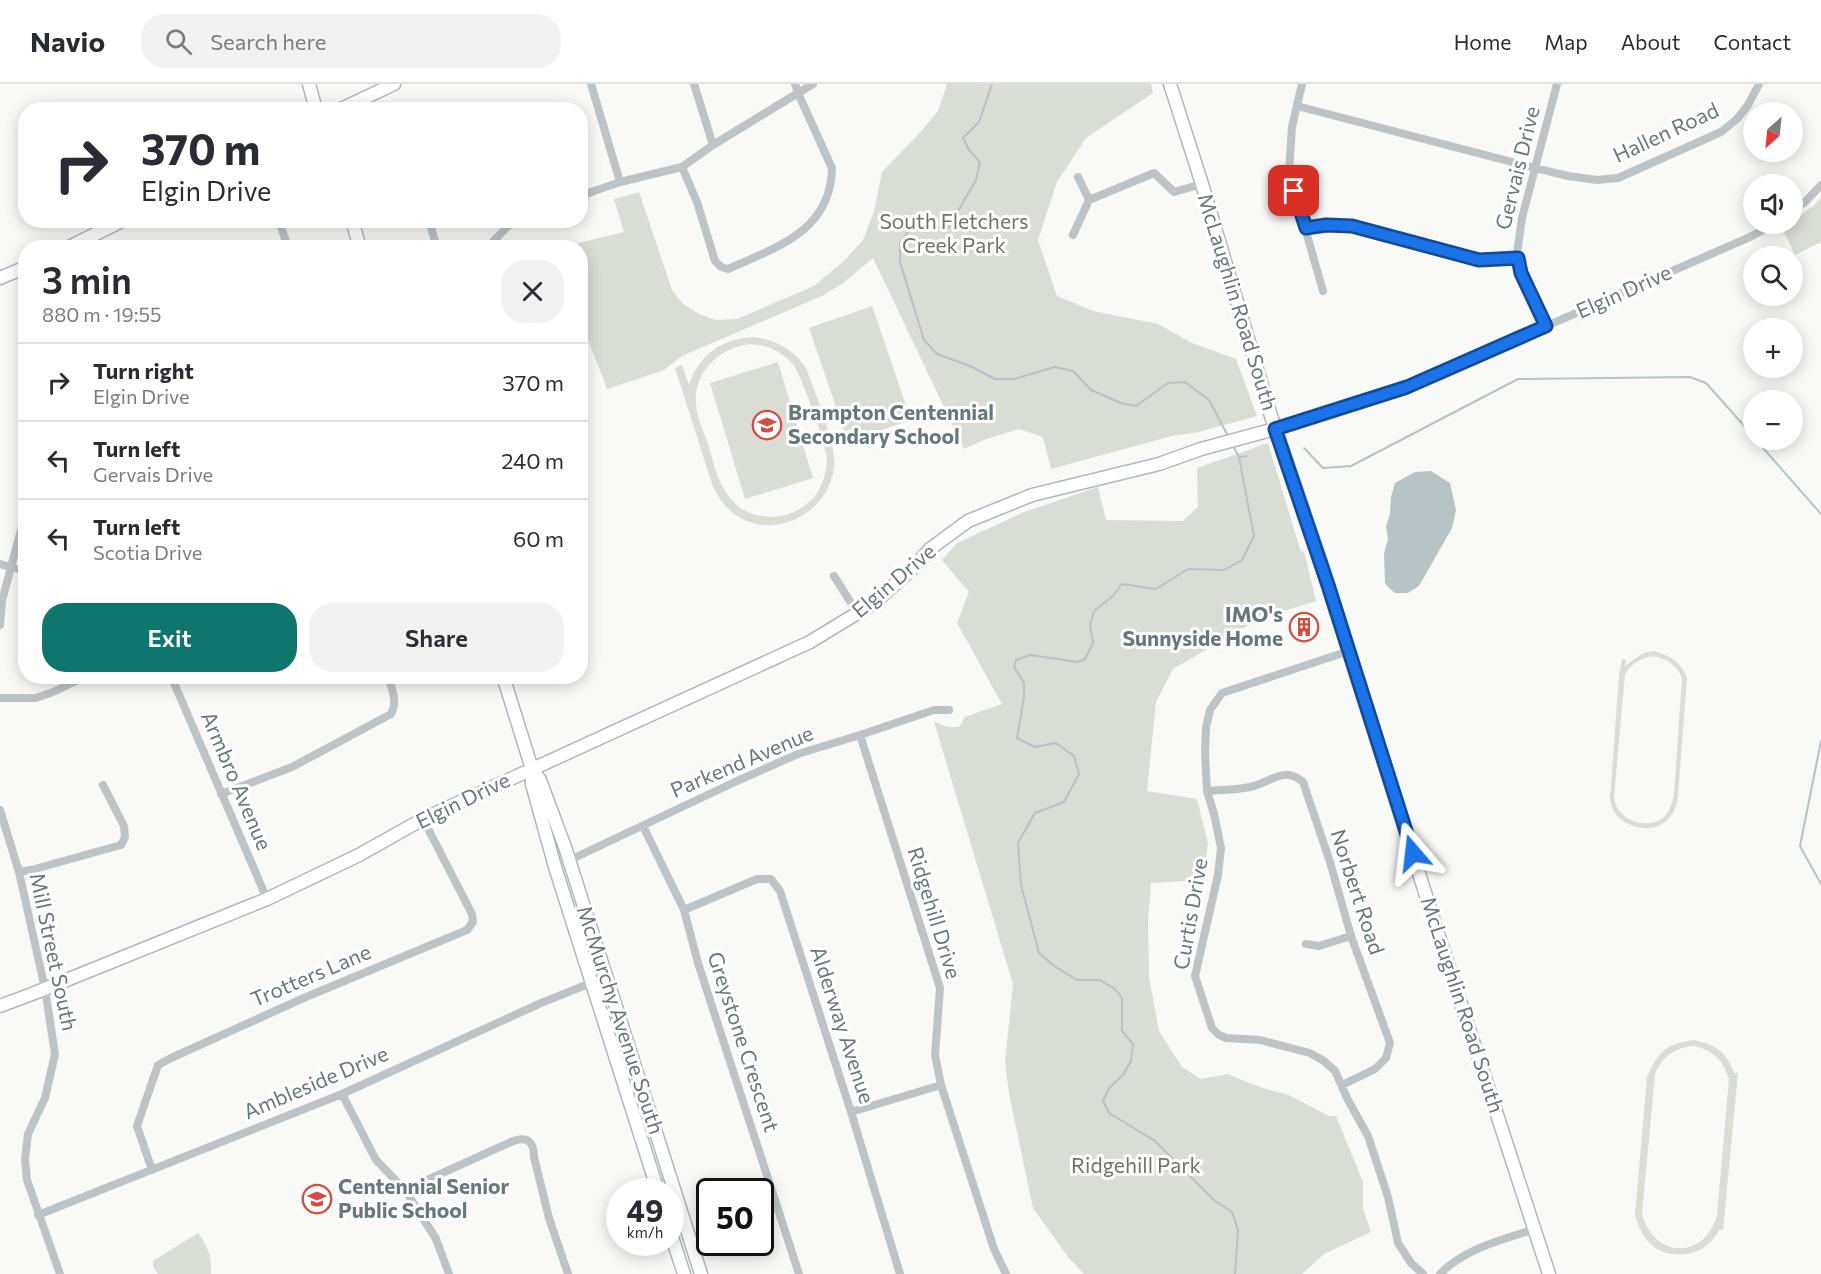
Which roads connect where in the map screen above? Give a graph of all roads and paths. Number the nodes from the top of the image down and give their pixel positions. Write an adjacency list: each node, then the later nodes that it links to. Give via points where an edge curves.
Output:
1 (309, 84): 11 (street)
2 (394, 84): 12 (street)
3 (591, 84): 18 (street)
4 (694, 84): 14 (street)
5 (813, 84): 10 (street)
6 (1170, 84): 19 (street, McLaughlin Road South)
7 (1302, 84): 13 (street)
8 (1557, 84): 16 (street, Gervais Drive)
9 (1759, 84): 16 (street, Hallen Road, via 1748,105 1721,132 1618,178 1597,180)
10 (797, 88): 14 (street); 15 (street, via 832,168 829,191 820,211 794,238 728,269 721,267 715,261)
11 (314, 102)
12 (356, 102)
13 (1297, 106): 16 (street, Hallen Road); 26 (street, via 1289,172)
14 (713, 145): 15 (street)
15 (682, 167): 18 (street)
16 (1535, 168): 31 (street, Gervais Drive, via 1522,218)
17 (1078, 177): 22 (street)
18 (620, 182): 21 (street)
19 (1202, 184): 22 (street, via 1174,192 1154,173); 36 (street, McLaughlin Road South)
20 (1821, 185): 23 (street)
21 (588, 193)
22 (1089, 200): 28 (street)
23 (1803, 203)
24 (108, 228): 29 (street)
25 (506, 228): 30 (street)
26 (1306, 228): 31 (street, via 1352,226 1479,260); 34 (street)
27 (1756, 234): 35 (street, Elgin Drive)
28 (1073, 235)
29 (84, 240)
30 (495, 240)
31 (1518, 258): 35 (street, Gervais Drive)
32 (18, 271): 33 (street)
33 (0, 278)
34 (1323, 291)
35 (1546, 326): 36 (street, Elgin Drive, via 1407,387)
36 (1275, 429): 42 (street, Elgin Drive, via 1159,464 1032,495 968,521 930,549); 44 (street, McLaughlin Road South)
37 (18, 541): 39 (street)
38 (0, 564): 39 (street)
39 (11, 567): 40 (street); 43 (street)
40 (18, 569)
41 (834, 576): 42 (street)
42 (858, 614): 52 (street, Elgin Drive, via 810,642)
43 (0, 624)
44 (1349, 651): 54 (street, Curtis Drive, via 1222,693 1210,710 1206,728); 78 (street, McLaughlin Road South)
45 (70, 684): 49 (street, via 36,698)
46 (174, 684): 55 (street, Armbro Avenue)
47 (390, 684): 55 (street, via 395,706 391,714 292,767)
48 (505, 684): 52 (street, McMurchy Avenue South)
49 (0, 698)
50 (949, 710): 51 (street, Parkend Avenue, via 934,710)
51 (860, 735): 58 (street, Parkend Avenue, via 798,754); 70 (street, Ridgehill Drive, via 940,988 935,1055)
52 (532, 769): 57 (street, Elgin Drive); 59 (street, McMurchy Avenue South, via 540,780); 60 (street, McMurchy Avenue South, via 532,784)
53 (103, 785): 61 (street, via 124,826 121,845)
54 (1207, 791): 64 (street, Norbert Road, via 1252,787 1283,774 1303,782); 71 (street, Curtis Drive, via 1221,848 1196,976 1212,1028 1226,1038 1260,1040 1310,1053 1335,1071)
55 (221, 794): 62 (street, Armbro Avenue)
56 (0, 810): 61 (street, Mill Street South)
57 (423, 819): 62 (street, Elgin Drive); 74 (street, Trotters Lane, via 473,922 466,930 158,1065 137,1126)
58 (643, 826): 59 (street, Parkend Avenue); 63 (street, Greystone Crescent)
59 (569, 860): 60 (street, Parkend Avenue); 66 (street, McMurchy Avenue South)
60 (555, 867): 67 (street, McMurchy Avenue South)
61 (19, 872): 68 (street, Mill Street South)
62 (267, 899): 68 (street, Elgin Drive)
63 (684, 910): 73 (street, Alderway Avenue, via 757,879 771,879 780,891); 85 (street, Greystone Crescent)
64 (1351, 936): 65 (street, via 1320,945); 71 (street, Norbert Road, via 1390,1043 1386,1058 1375,1069)
65 (1306, 944)
66 (606, 977): 67 (street, Ambleside Drive); 84 (street, McMurchy Avenue South)
67 (592, 981): 72 (street, Ambleside Drive); 75 (street, McMurchy Avenue South)
68 (45, 989): 69 (street, Elgin Drive); 77 (street, Mill Street South, via 55,1054 45,1098 28,1134 25,1159)
69 (0, 1006)
70 (941, 1084): 73 (street); 87 (street, Ridgehill Drive, via 994,1249)
71 (1342, 1085): 88 (street, Curtis Drive, via 1368,1136 1398,1243)
72 (342, 1094): 74 (street, Ambleside Drive); 76 (street, via 376,1160)
73 (852, 1112): 86 (street, Alderway Avenue)
74 (153, 1170): 77 (street, Ambleside Drive)
75 (654, 1178)
76 (405, 1190): 81 (street, via 436,1239); 82 (street, via 513,1141 527,1140 534,1148 549,1218)
77 (38, 1215): 80 (street, Mill Street South)
78 (1535, 1229): 89 (street, via 1472,1251 1450,1263); 90 (street, McLaughlin Road South)
79 (678, 1256): 83 (street)
80 (60, 1274)
81 (449, 1274)
82 (568, 1274)
83 (684, 1274)
84 (701, 1274)
85 (800, 1274)
86 (900, 1274)
87 (1006, 1274)
88 (1423, 1274)
89 (1440, 1274)
90 (1549, 1274)

